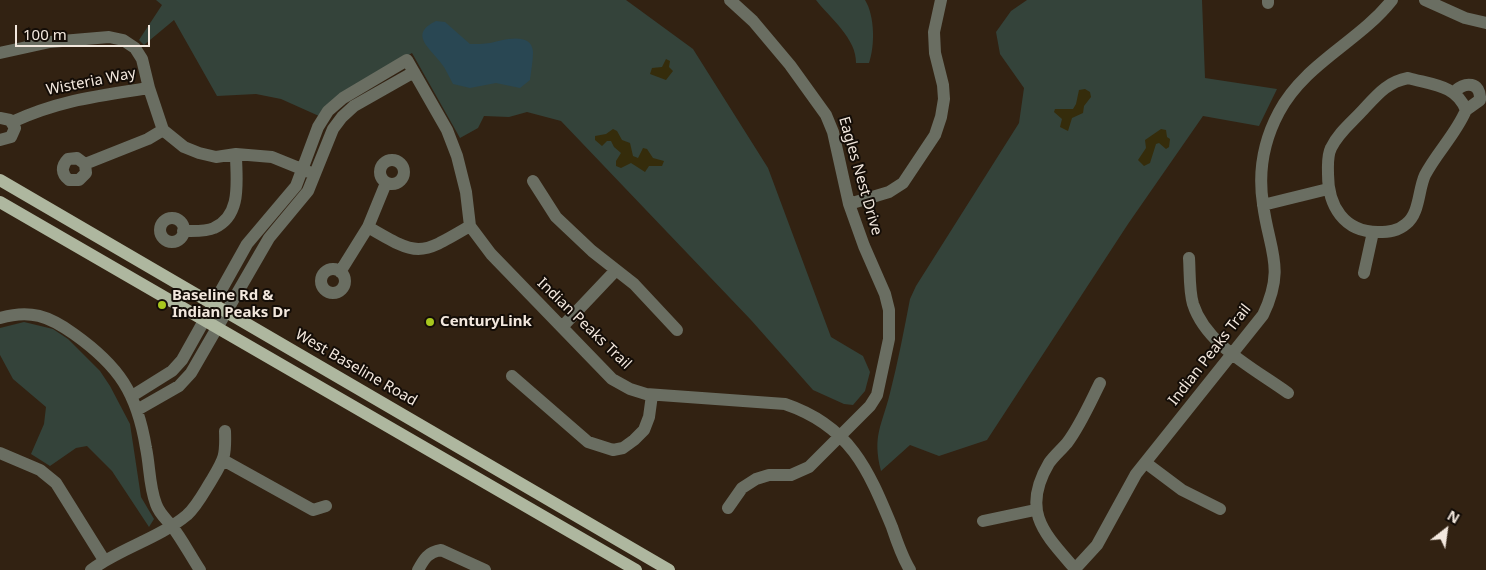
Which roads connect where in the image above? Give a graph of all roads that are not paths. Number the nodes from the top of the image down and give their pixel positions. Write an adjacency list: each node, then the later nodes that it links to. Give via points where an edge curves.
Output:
1 (730, 0): 23 (street, Eagles Nest Drive, via 753,21 790,65 826,115 833,132)
2 (941, 0): 23 (street, via 934,32 944,99 935,135 902,183 889,192)
3 (1392, 0): 24 (street, Indian Peaks Trail, via 1366,28 1304,78 1279,111 1263,155 1260,179)
4 (1425, 0): 5 (street)
5 (1486, 24)
6 (0, 52): 8 (street, via 50,42 116,38 135,48 142,59)
7 (414, 72): 16 (street, via 407,60 343,98 328,111 318,127); 17 (street, via 342,116 333,129); 25 (street, via 447,130 457,156)
8 (149, 88): 11 (street, Wisteria Way, via 68,100); 12 (street)
9 (1454, 91): 10 (street); 10 (street, via 1462,85 1471,84 1481,93 1480,100); 21 (street, via 1408,78 1396,80 1385,87 1338,136 1328,160)
10 (1466, 110): 28 (street, via 1426,175 1408,223 1388,232)
11 (6, 120): 13 (street, Wisteria Way, via 15,128 11,137)
12 (163, 130): 14 (street, via 184,147 199,153 216,156); 15 (street)
13 (0, 140)
14 (236, 154): 16 (street, via 272,158); 27 (street, via 236,202 231,213 213,229)
15 (85, 164)
16 (303, 169): 17 (street); 33 (street, via 296,186 247,244)
17 (316, 174): 34 (street, via 300,203 269,238)
18 (0, 180): 33 (main road, West Baseline Road)
19 (533, 181): 30 (street, via 556,217)
20 (386, 183): 26 (street)
21 (1328, 189): 24 (street); 28 (street, via 1338,215 1346,223)
22 (0, 202): 36 (main road)
23 (849, 204): 48 (street, Eagles Nest Drive, via 885,294 890,339 877,395)
24 (1263, 205): 40 (street, Indian Peaks Trail, via 1275,252 1274,284 1263,314)
25 (470, 226): 26 (street, via 440,244 414,250); 37 (street, Indian Peaks Trail, via 491,254)
26 (368, 227): 31 (street)
27 (183, 231)
28 (1373, 232): 32 (street)
29 (1189, 258): 40 (street, via 1192,297 1200,321)
30 (616, 270): 37 (street); 39 (street, via 634,284)
31 (340, 272)
32 (1364, 273)
33 (212, 304): 34 (main road, West Baseline Road); 36 (street)
34 (226, 312): 38 (street); 65 (main road, West Baseline Road)
35 (0, 318): 45 (street, via 20,313 53,321 106,358)
36 (203, 320): 38 (main road); 45 (street, via 182,360 172,371)
37 (562, 327): 44 (street, Indian Peaks Trail, via 612,379 630,389)
38 (217, 328): 46 (street, via 179,386); 64 (main road)
39 (676, 330)
40 (1232, 353): 43 (street); 51 (street, Indian Peaks Trail)
41 (512, 376): 44 (street, via 588,442 613,450 623,448 644,430 650,417)
42 (1100, 383): 55 (street, via 1068,443 1042,476)
43 (1288, 393)
44 (652, 395): 48 (street, Indian Peaks Trail, via 785,404 802,410)
45 (132, 396): 46 (street)
46 (137, 410): 57 (street, via 151,490 159,512)
47 (225, 431): 50 (street, via 226,456)
48 (840, 436): 53 (street, Eagles Nest Drive, via 809,467 790,475 756,478 742,488); 59 (street, Indian Peaks Trail, via 871,476)
49 (0, 453): 58 (street, via 40,470 56,483)
50 (223, 460): 52 (street, via 313,510); 57 (street, via 199,501)
51 (1146, 463): 54 (street, via 1182,490); 66 (street, Indian Peaks Trail, via 1136,474 1096,545)
52 (326, 506)
53 (728, 508)
54 (1220, 509)
55 (1035, 510): 56 (street); 66 (street, via 1046,534)
56 (983, 521)
57 (171, 526): 58 (street); 61 (street)
58 (104, 560): 60 (street)
59 (905, 569)
60 (91, 570)
61 (200, 570)
62 (418, 570): 63 (street, via 426,555 441,550)
63 (485, 570)
64 (636, 570)
65 (669, 570)
66 (1075, 570)

